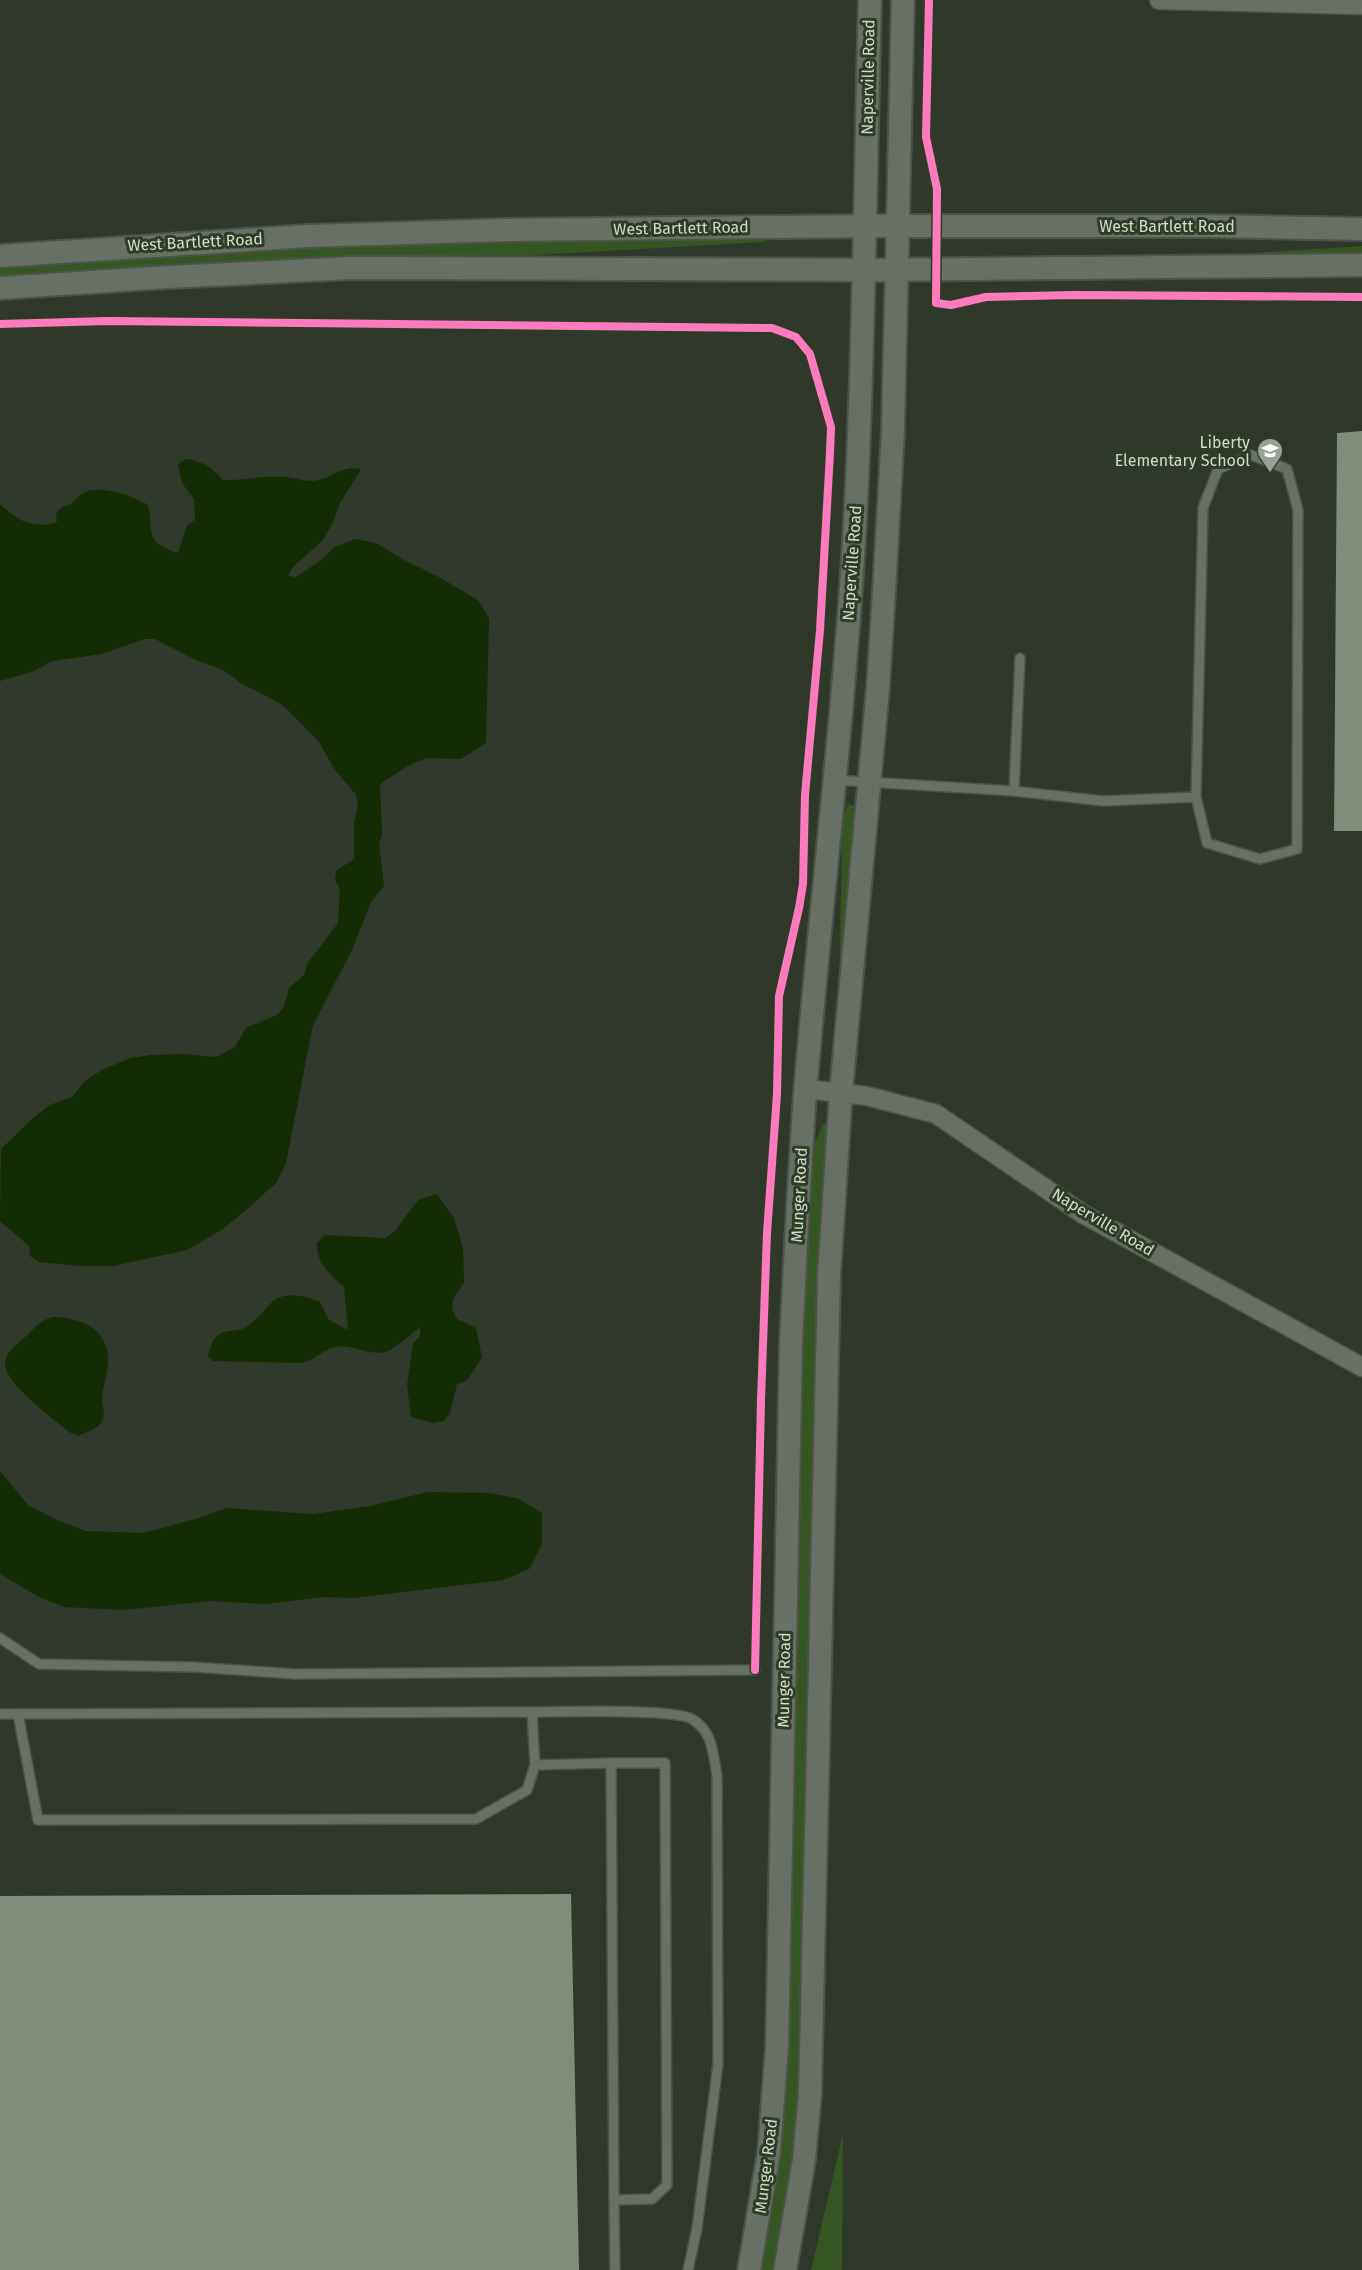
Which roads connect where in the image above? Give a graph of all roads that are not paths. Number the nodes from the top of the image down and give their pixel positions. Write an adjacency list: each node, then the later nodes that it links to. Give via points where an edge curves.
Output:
1 (870, 0): 5 (street, Naperville Road)
2 (903, 0): 6 (street, Naperville Road)
3 (1159, 0): 4 (street)
4 (1362, 5)
5 (864, 226): 6 (street, West Bartlett Road); 8 (street, West Bartlett Road, via 308,236); 10 (street, Naperville Road)
6 (899, 226): 7 (street, West Bartlett Road); 11 (street, Naperville Road)
7 (1362, 229)
8 (0, 256)
9 (1362, 265): 11 (street, West Bartlett Road)
10 (863, 270): 11 (street, West Bartlett Road); 12 (street, West Bartlett Road, via 352,268); 14 (street, Naperville Road, via 854,541)
11 (898, 270): 15 (street, Naperville Road, via 889,518)
12 (0, 288)
13 (1020, 658): 16 (lane)
14 (835, 780): 15 (lane); 18 (street, Naperville Road)
15 (870, 783): 16 (lane); 19 (street, Naperville Road)
16 (1014, 792): 17 (lane, via 1103,801)
17 (1196, 797): 17 (lane, via 1203,508 1218,469 1251,455 1287,470 1298,510 1297,849 1260,859 1207,843)
18 (806, 1089): 19 (street, Naperville Road); 31 (street, Munger Road, via 791,1344 777,2047 769,2152)
19 (841, 1092): 20 (street, Naperville Road, via 936,1114 1083,1214); 32 (street, Munger Road, via 826,1367 810,2093)
20 (1362, 1367)
21 (0, 1638): 22 (lane, via 39,1664 296,1674)
22 (755, 1670)
23 (532, 1712): 25 (lane); 27 (lane); 30 (lane, via 665,1713 692,1719 710,1738 717,1775 718,2064)
24 (0, 1714): 25 (lane)
25 (18, 1714): 27 (lane, via 38,1820 476,1820 527,1790)
26 (611, 1763): 27 (lane); 28 (lane); 28 (lane, via 665,1763 667,2185 652,2199)
27 (535, 1765)
28 (614, 2200): 29 (lane)
29 (615, 2270)
30 (688, 2270)
31 (749, 2270)
32 (785, 2270)

